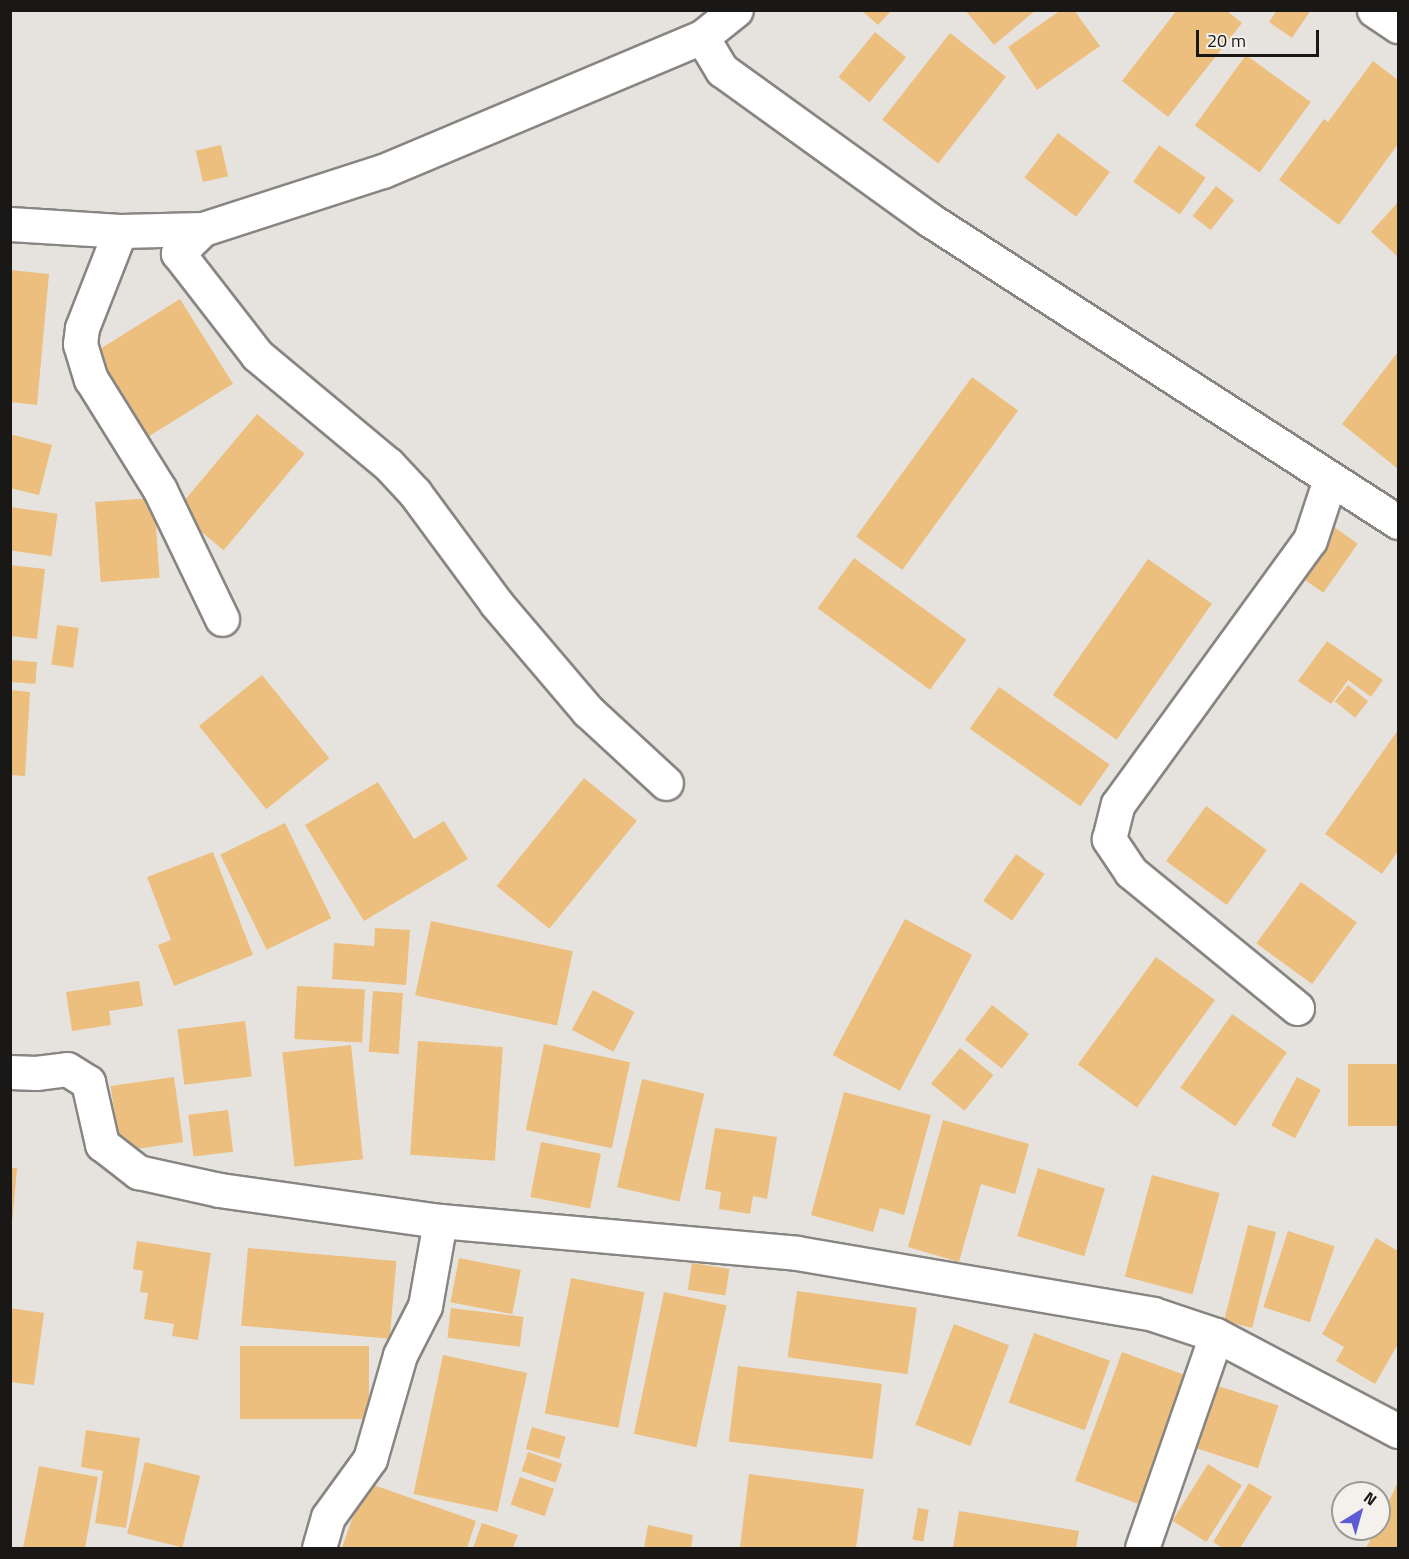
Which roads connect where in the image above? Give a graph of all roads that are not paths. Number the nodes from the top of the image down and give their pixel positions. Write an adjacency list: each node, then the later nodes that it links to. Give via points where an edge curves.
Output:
1 (736, 10): 4 (street)
2 (1374, 10): 3 (street)
3 (1398, 26)
4 (702, 37): 6 (street, via 383,171); 8 (street, via 722,70 930,220)
5 (10, 224): 7 (street)
6 (203, 229): 7 (street); 11 (street, via 178,253 256,354 395,471 496,603 588,711)
7 (120, 231): 10 (street, via 82,328 80,344 91,379 160,490)
8 (1330, 479): 9 (street); 12 (street, via 1310,540 1118,804 1109,839 1131,872)
9 (1398, 522)
10 (222, 619)
11 (666, 783)
12 (1297, 1008)
13 (10, 1072): 14 (street, via 67,1069 88,1082 102,1144 138,1172 219,1190)
14 (440, 1221): 15 (street, via 797,1253 1153,1314); 17 (street, via 424,1306 400,1356 370,1459 328,1517)
15 (1216, 1335): 16 (street); 18 (street)
16 (1398, 1431)
17 (319, 1548)
18 (1142, 1548)

